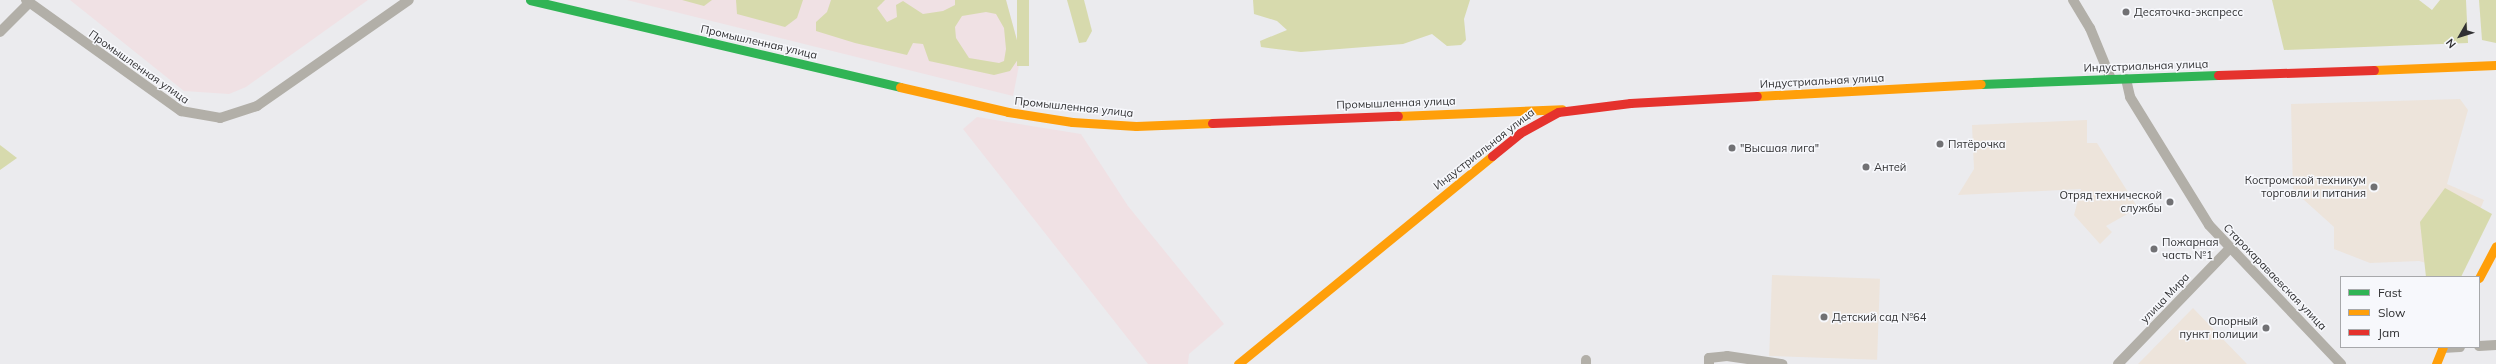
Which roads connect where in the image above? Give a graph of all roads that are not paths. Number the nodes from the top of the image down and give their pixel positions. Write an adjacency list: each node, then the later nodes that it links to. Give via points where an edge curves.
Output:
1 (409, 0): 4 (street, Промышленная улица, via 257,106 220,118 186,114)
2 (530, 0): 9 (main road, Промышленная улица, via 1008,112 1072,122 1136,126)
3 (2073, 0): 7 (street, via 2090,28)
4 (27, 1): 5 (street)
5 (0, 32)
6 (2496, 66): 8 (main road, Индустриальная улица)
7 (2110, 79): 8 (main road, Индустриальная улица); 9 (main road, Индустриальная улица, via 1630,102)
8 (2126, 79): 11 (street, Старокараваевская улица, via 2130,97 2209,225)
9 (1581, 108): 17 (main road, Индустриальная улица, via 1544,117 1520,133)
10 (2496, 246): 12 (main road)
11 (2229, 249): 19 (street, улица Мира); 20 (street, Старокараваевская улица)
12 (2480, 276)
13 (2496, 345): 14 (street)
14 (2480, 346)
15 (2443, 348): 21 (main road)
16 (1709, 361): 18 (street, via 1727,356)
17 (1238, 364)
18 (1782, 364)
19 (2118, 364)
20 (2341, 364)
21 (2436, 364)

